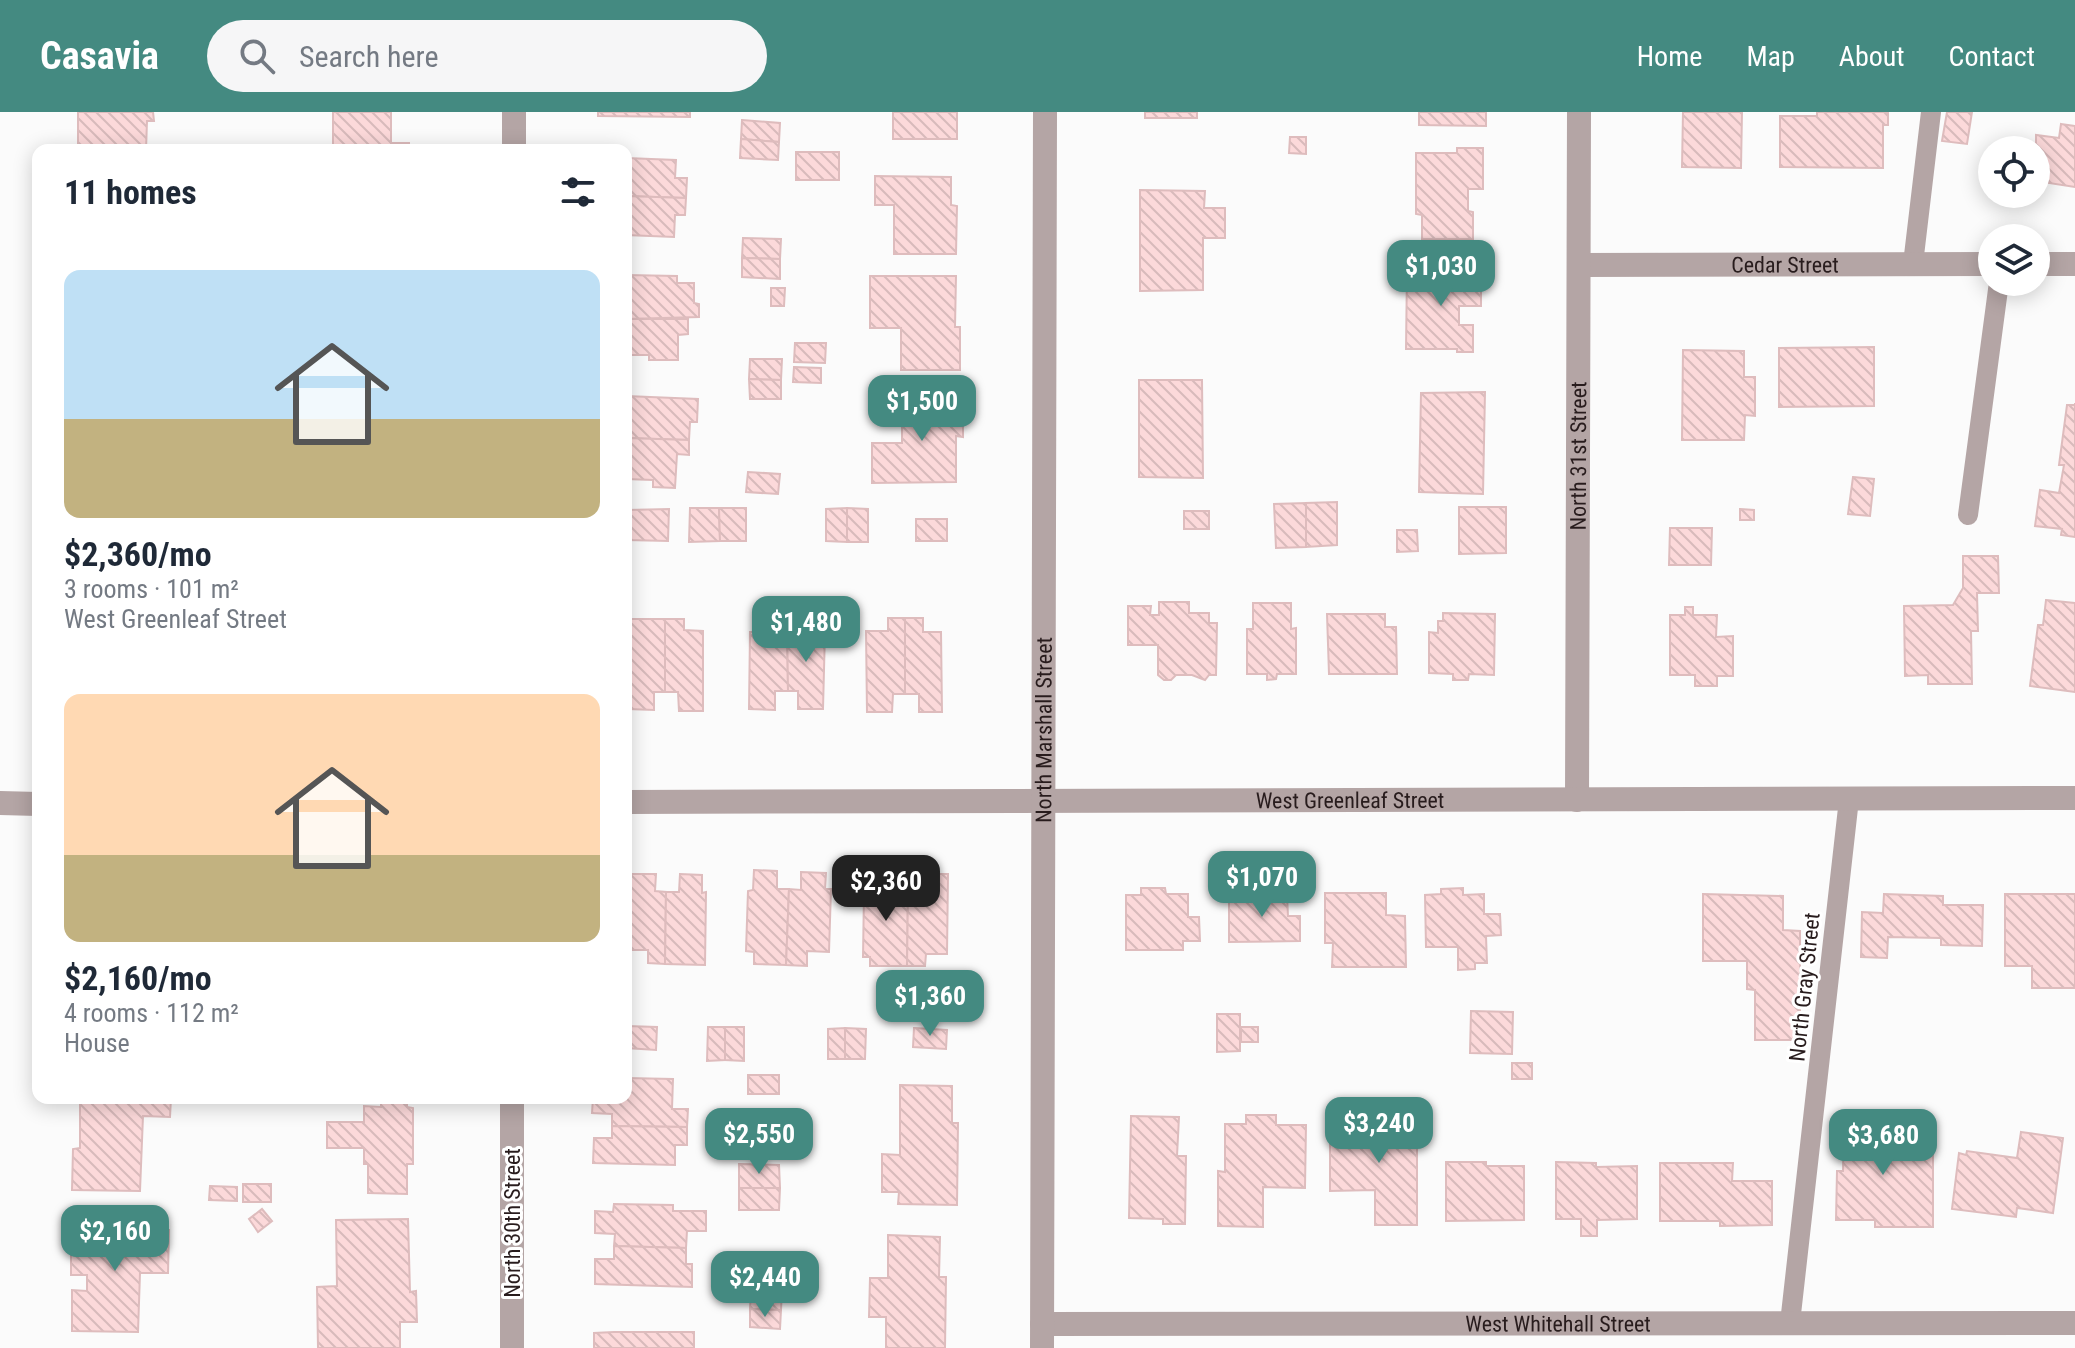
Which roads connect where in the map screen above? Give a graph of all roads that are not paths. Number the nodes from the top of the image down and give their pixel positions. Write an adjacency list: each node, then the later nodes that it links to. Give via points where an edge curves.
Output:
1 (514, 112): 5 (street)
2 (1045, 112): 16 (street, North Marshall Street)
3 (1579, 112): 10 (street, North 31st Street)
4 (1931, 112): 6 (lane)
5 (514, 144)
6 (1913, 264): 7 (street, Cedar Street); 10 (street, Cedar Street)
7 (1978, 264)
8 (2050, 264): 9 (street)
9 (2075, 264)
10 (1579, 265): 15 (street, North 31st Street)
11 (1997, 296): 12 (lane)
12 (1968, 515)
13 (2075, 798): 14 (street, West Greenleaf Street)
14 (1849, 799): 15 (street, West Greenleaf Street); 21 (lane, North Gray Street)
15 (1577, 800): 16 (street, West Greenleaf Street)
16 (1043, 801): 17 (street, West Greenleaf Street); 23 (street, North Marshall Street)
17 (632, 802)
18 (0, 803): 19 (street)
19 (32, 804)
20 (512, 1104): 24 (street, North 30th Street)
21 (1790, 1323): 22 (street, West Whitehall Street); 23 (street, West Whitehall Street)
22 (2075, 1323)
23 (1042, 1336)
24 (512, 1348)

